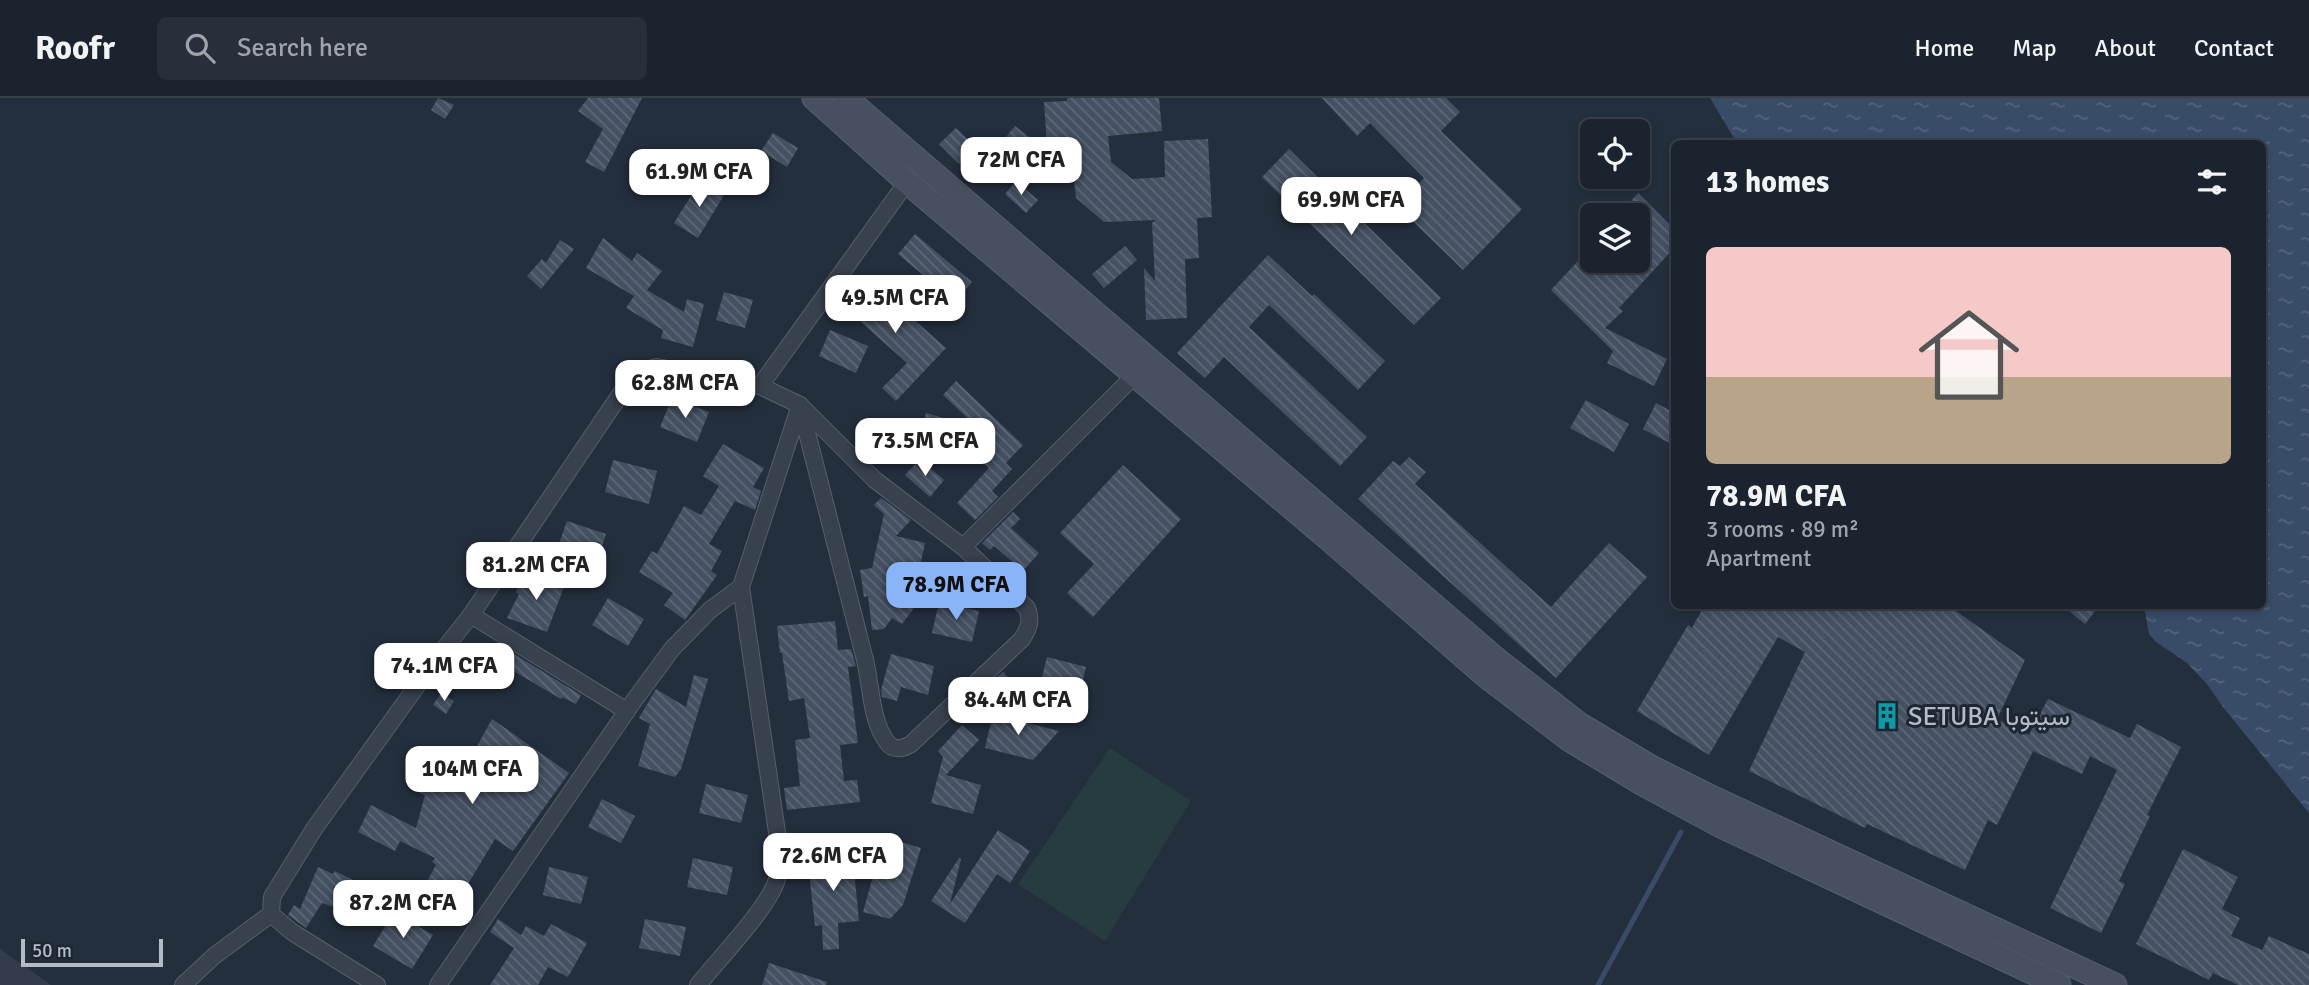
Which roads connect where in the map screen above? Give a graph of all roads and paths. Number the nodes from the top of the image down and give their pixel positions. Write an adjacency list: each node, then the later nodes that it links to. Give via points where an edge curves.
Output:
1 (814, 98): 3 (main road)
2 (846, 98): 4 (main road)
3 (907, 183): 4 (main road); 6 (street)
4 (1122, 350): 5 (main road); 18 (main road, via 1579,724 1707,795)
5 (1135, 375): 8 (street); 17 (main road, via 1486,676 1570,740 1723,827)
6 (760, 386): 7 (street); 10 (street, via 657,367 636,376)
7 (800, 405): 8 (street, via 875,480); 8 (street, via 874,707 887,744 895,748 911,744 1022,639 1029,627 1027,608); 9 (street)
8 (963, 547)
9 (741, 587): 11 (street, via 710,610 672,649); 16 (street, via 779,846 778,878 761,908)
10 (471, 615): 11 (street); 12 (street, via 314,829 272,897)
11 (627, 711): 15 (street)
12 (271, 914): 13 (street); 14 (street)
13 (183, 985)
14 (377, 985)
15 (438, 985)
16 (698, 985)
17 (2059, 985)
18 (2115, 985)

